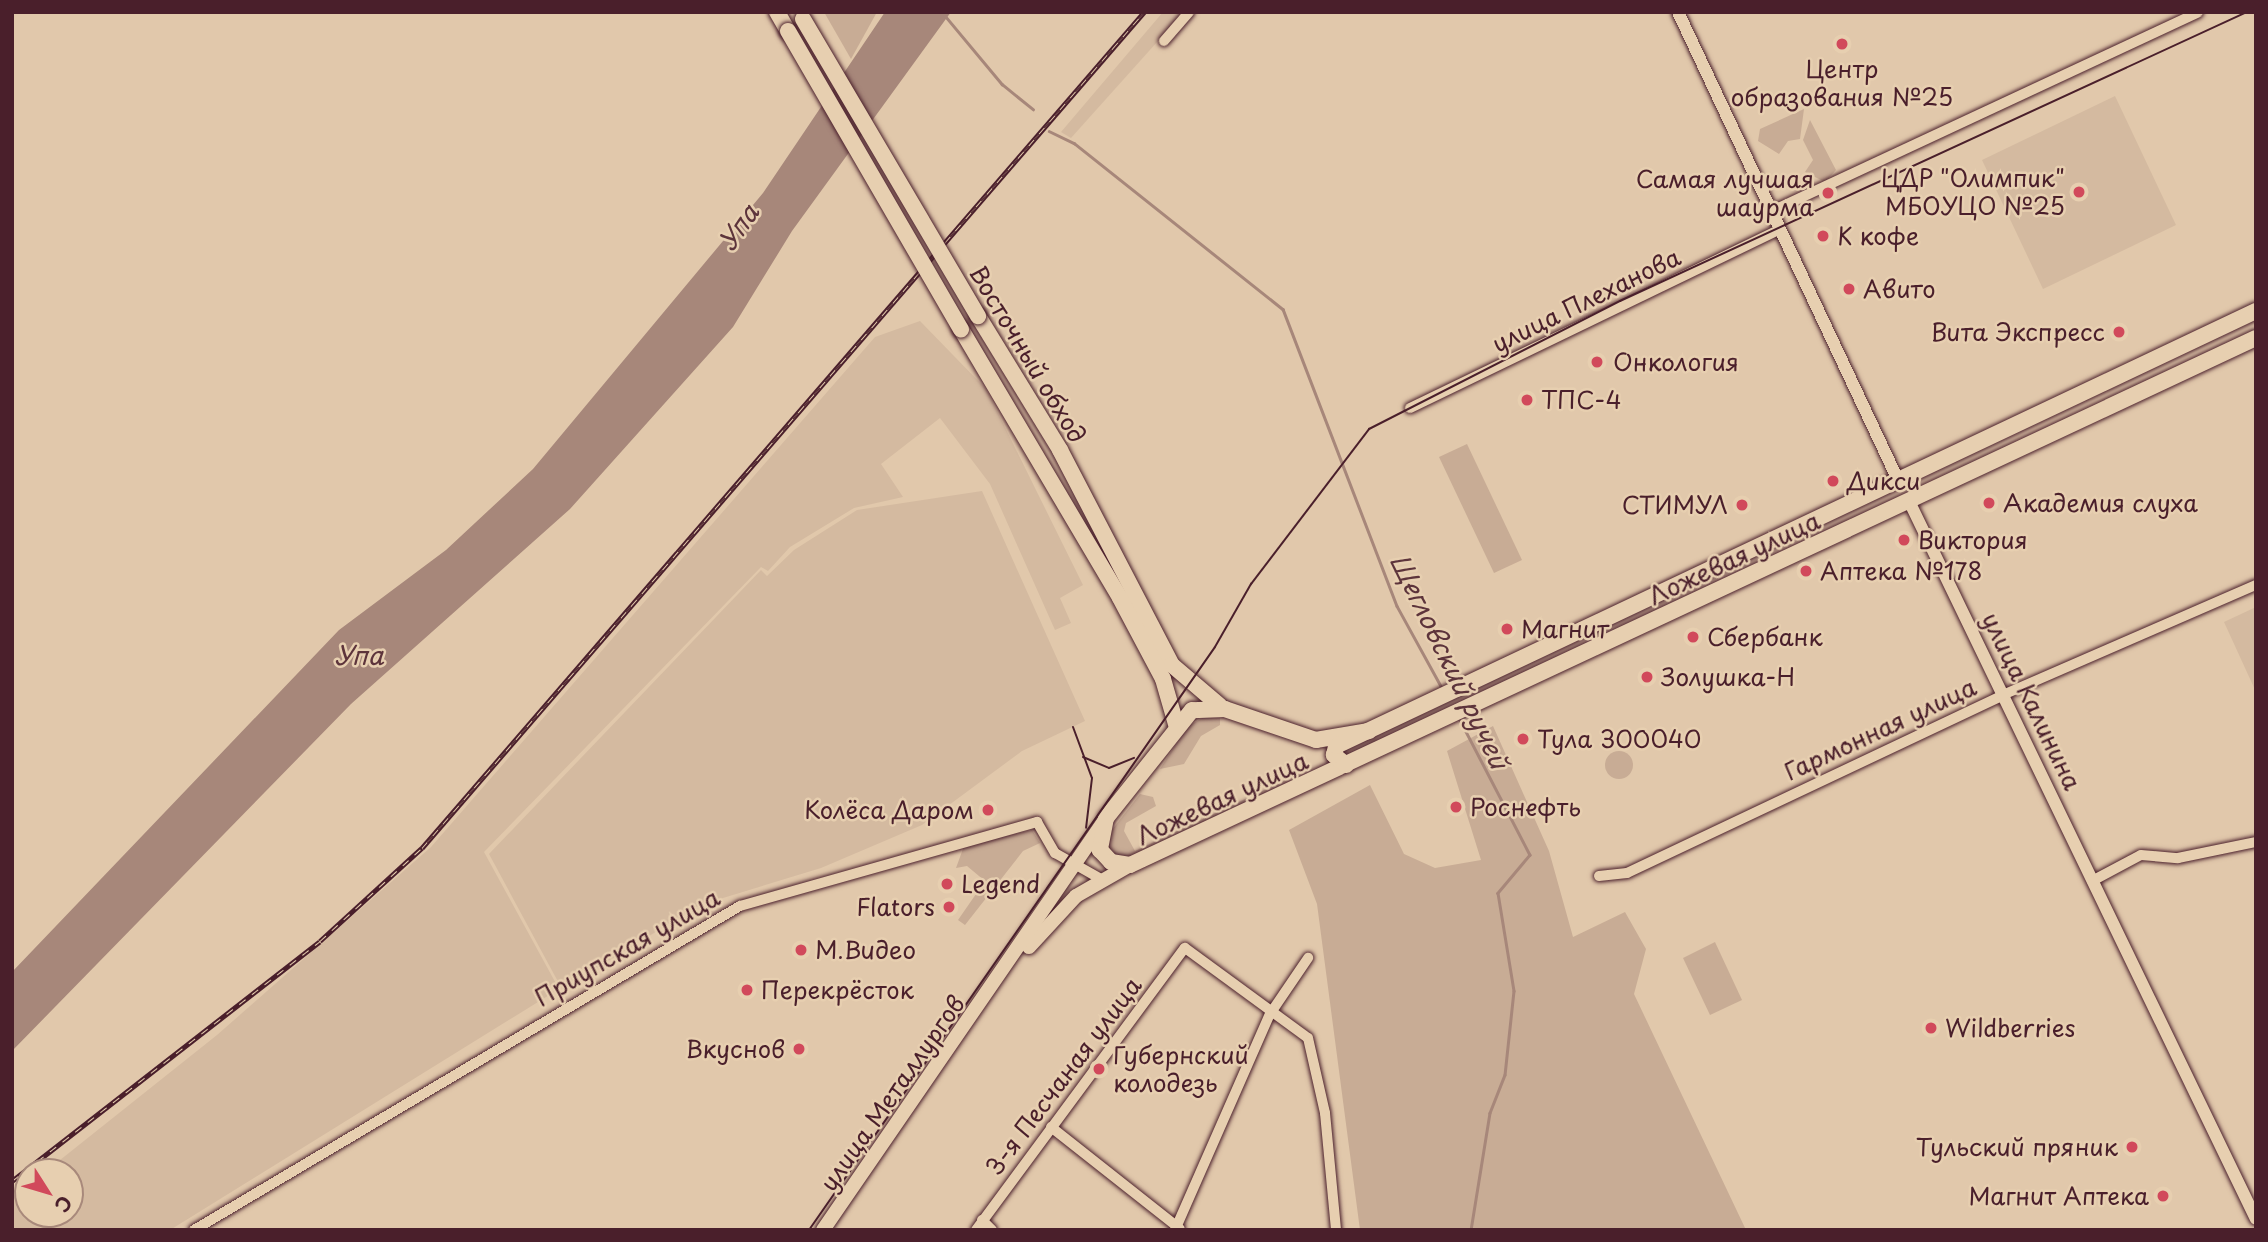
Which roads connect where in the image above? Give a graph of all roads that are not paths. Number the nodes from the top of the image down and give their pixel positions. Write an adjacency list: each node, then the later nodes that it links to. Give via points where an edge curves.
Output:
1 (777, 12): 19 (main road, Восточный обход, bridge, via 1120,598 1164,679)
2 (1189, 12): 6 (street)
3 (1678, 12): 7 (street, улица Калинина)
4 (2198, 12): 7 (street)
5 (802, 15): 18 (main road, Восточный обход, bridge, via 1060,450 1171,665 1198,694)
6 (1164, 41)
7 (1770, 212): 8 (street, улица Калинина)
8 (1779, 230): 11 (street, улица Плеханова); 12 (street, улица Калинина)
9 (2256, 311): 12 (main road, Ложевая улица)
10 (2256, 338): 13 (main road, Ложевая улица)
11 (1410, 408)
12 (1899, 482): 13 (main road, улица Калинина); 15 (main road, Ложевая улица)
13 (1909, 501): 16 (street, улица Калинина); 17 (main road, Ложевая улица)
14 (2256, 584): 16 (street, Гармонная улица)
15 (1485, 676): 17 (main road, via 1497,685); 20 (main road, Ложевая улица)
16 (2005, 694): 26 (street, Гармонная улица, via 1627,873); 28 (street, улица Калинина)
17 (1493, 697): 21 (main road, Ложевая улица)
18 (1225, 709): 19 (main road, Ложевая улица, via 1192,710); 20 (main road, Ложевая улица, via 1316,740)
19 (1176, 724): 22 (main road, Ложевая улица)
20 (1369, 731): 21 (main road, Ложевая улица, via 1336,746 1334,755)
21 (1346, 765): 24 (main road, Ложевая улица)
22 (1106, 818): 24 (main road, Ложевая улица, via 1100,850 1111,862); 25 (main road, улица Металлургов)
23 (2256, 842): 28 (street, via 2178,858 2141,855)
24 (1130, 865): 27 (main road, улица Металлургов)
25 (1073, 866): 27 (street, Приупская улица); 30 (main road, улица Металлургов); 36 (street, Приупская улица, via 1048,845 1037,822 740,906)
26 (1599, 876)
27 (1101, 880): 30 (main road, улица Металлургов, via 1061,911)
28 (2092, 881): 33 (street, улица Калинина)
29 (1308, 958): 31 (street)
30 (998, 982): 37 (main road, улица Металлургов)
31 (1270, 1014): 32 (street, 3-я Песчаная улица, via 1185,948); 35 (street); 40 (street, via 1308,1038 1325,1113)
32 (1051, 1127): 34 (street, 3-я Песчаная улица); 35 (street)
33 (2256, 1219)
34 (982, 1220): 38 (street, 3-я Песчаная улица); 39 (street)
35 (1177, 1228)
36 (194, 1230)
37 (823, 1230)
38 (976, 1230)
39 (992, 1230)
40 (1336, 1230)

